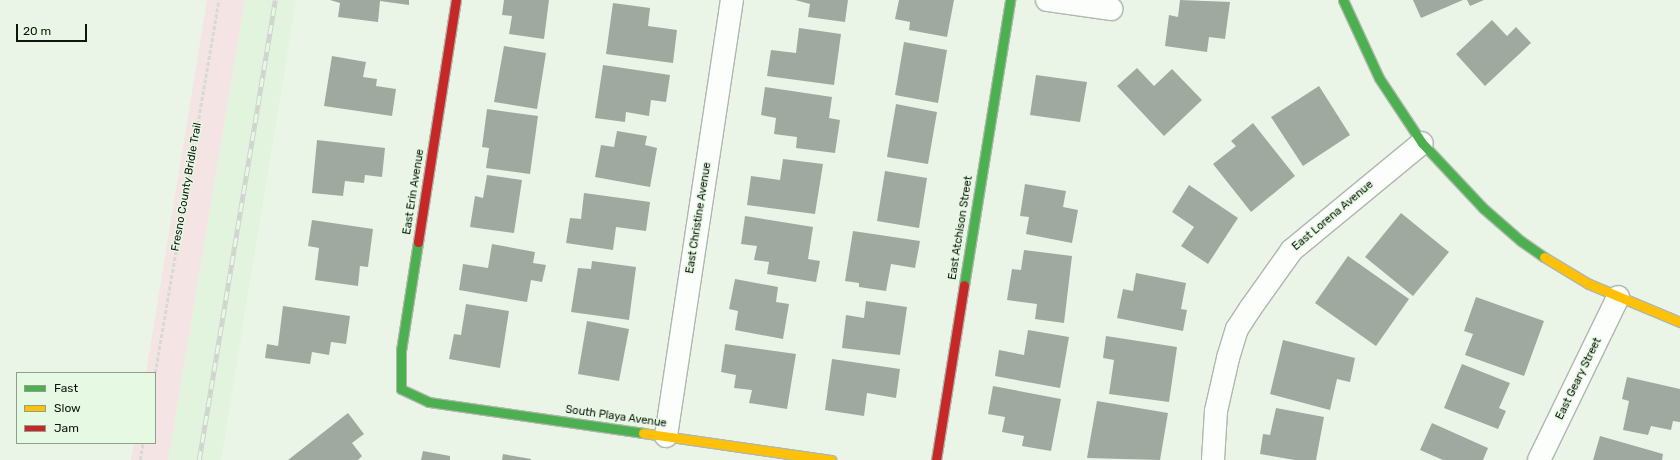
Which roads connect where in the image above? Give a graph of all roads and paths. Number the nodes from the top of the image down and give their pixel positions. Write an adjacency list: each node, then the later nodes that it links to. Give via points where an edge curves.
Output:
1 (219, 0): 11 (path, Fresno County Bridle Trail)
2 (456, 0): 12 (street, East Erin Avenue, via 401,351)
3 (732, 0): 13 (street, East Christine Avenue)
4 (1010, 0): 17 (street, East Atchison Street)
5 (1047, 0): 7 (street)
6 (1343, 0): 8 (street, via 1379,78)
7 (1111, 9)
8 (1422, 143): 9 (street, via 1483,208 1521,241 1556,265); 18 (street, East Lorena Avenue, via 1292,250 1250,309 1237,330 1228,358 1216,411)
9 (1618, 297): 10 (street); 19 (street, East Geary Street)
10 (1680, 322)
11 (155, 372)
12 (402, 389): 13 (street, South Playa Avenue, via 429,402)
13 (666, 436): 16 (street, South Playa Avenue)
14 (143, 444): 15 (path)
15 (140, 460)
16 (831, 460)
17 (936, 460)
18 (1213, 460)
19 (1539, 460)

